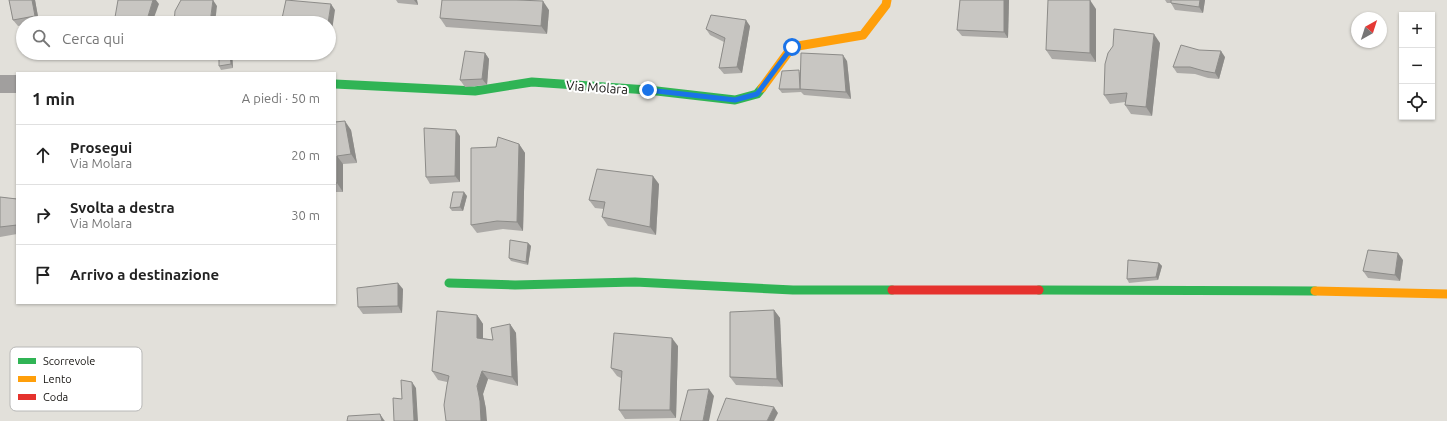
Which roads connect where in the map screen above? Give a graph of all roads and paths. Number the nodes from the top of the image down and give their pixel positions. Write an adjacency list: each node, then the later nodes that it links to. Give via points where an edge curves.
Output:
1 (887, 0): 4 (street, Via Molara, via 886,5 863,35 792,47 757,94 735,100 648,90 532,82 475,91)
2 (0, 84): 3 (street)
3 (16, 84)
4 (336, 84)
5 (449, 283): 6 (street, via 515,285 635,282 793,290 1185,290)
6 (1447, 294)

